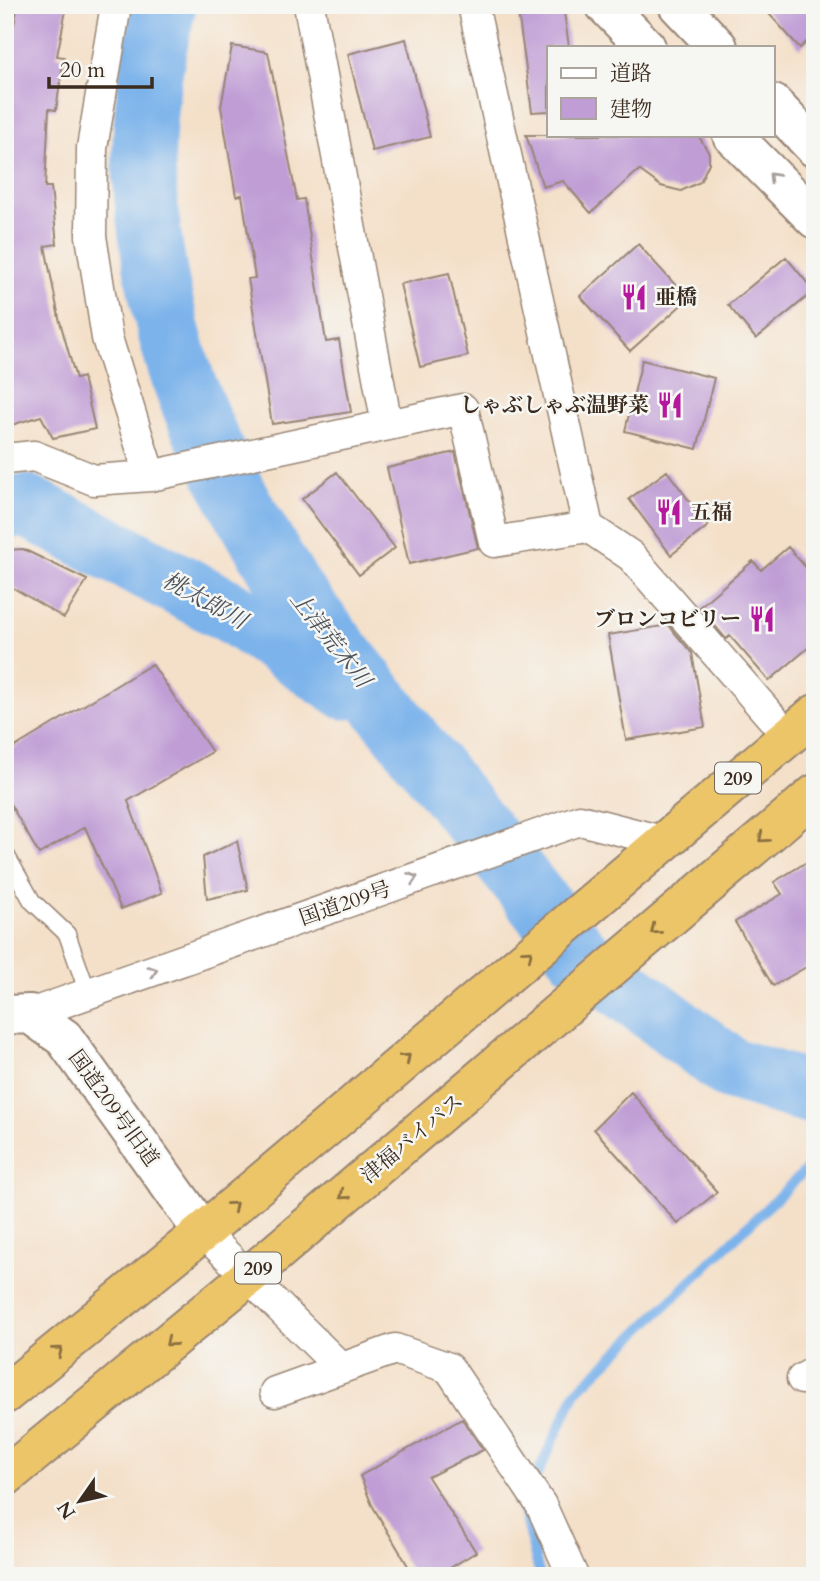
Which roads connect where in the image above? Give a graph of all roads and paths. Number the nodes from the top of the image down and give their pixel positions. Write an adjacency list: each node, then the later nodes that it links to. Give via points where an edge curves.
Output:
1 (116, 5): 14 (street, via 92,148 91,236 107,338)
2 (309, 5): 12 (street)
3 (473, 5): 15 (street)
4 (605, 5): 6 (street)
5 (678, 5): 7 (street)
6 (645, 46)
7 (717, 46)
8 (774, 105): 10 (street)
9 (733, 136): 11 (street, one-way to 9)
10 (815, 148)
11 (815, 219)
12 (387, 425): 14 (street); 15 (street, via 463,409 494,542)
13 (5, 459): 14 (street, via 34,456 94,480)
14 (150, 476)
15 (588, 527): 16 (street, via 631,556)
16 (801, 725): 18 (highway, 209)
17 (815, 794): 23 (highway, 津福バイパス / 209, one-way to 23)
18 (662, 841): 20 (street, 国道209号, one-way to 18, via 580,820); 22 (highway, 209, one-way to 18)
19 (5, 853): 20 (lane, via 32,901 67,934)
20 (88, 993): 21 (street, 国道209号)
21 (18, 1015): 22 (street, 国道209号旧道, via 64,1038)
22 (203, 1232): 23 (street); 26 (highway, 209, one-way to 22)
23 (250, 1275): 24 (street); 27 (highway, 津福バイパス / 209, one-way to 27)
24 (341, 1368): 25 (street); 28 (street, via 395,1349 449,1368 541,1505)
25 (275, 1392)
26 (5, 1394)
27 (5, 1477)
28 (573, 1576)

